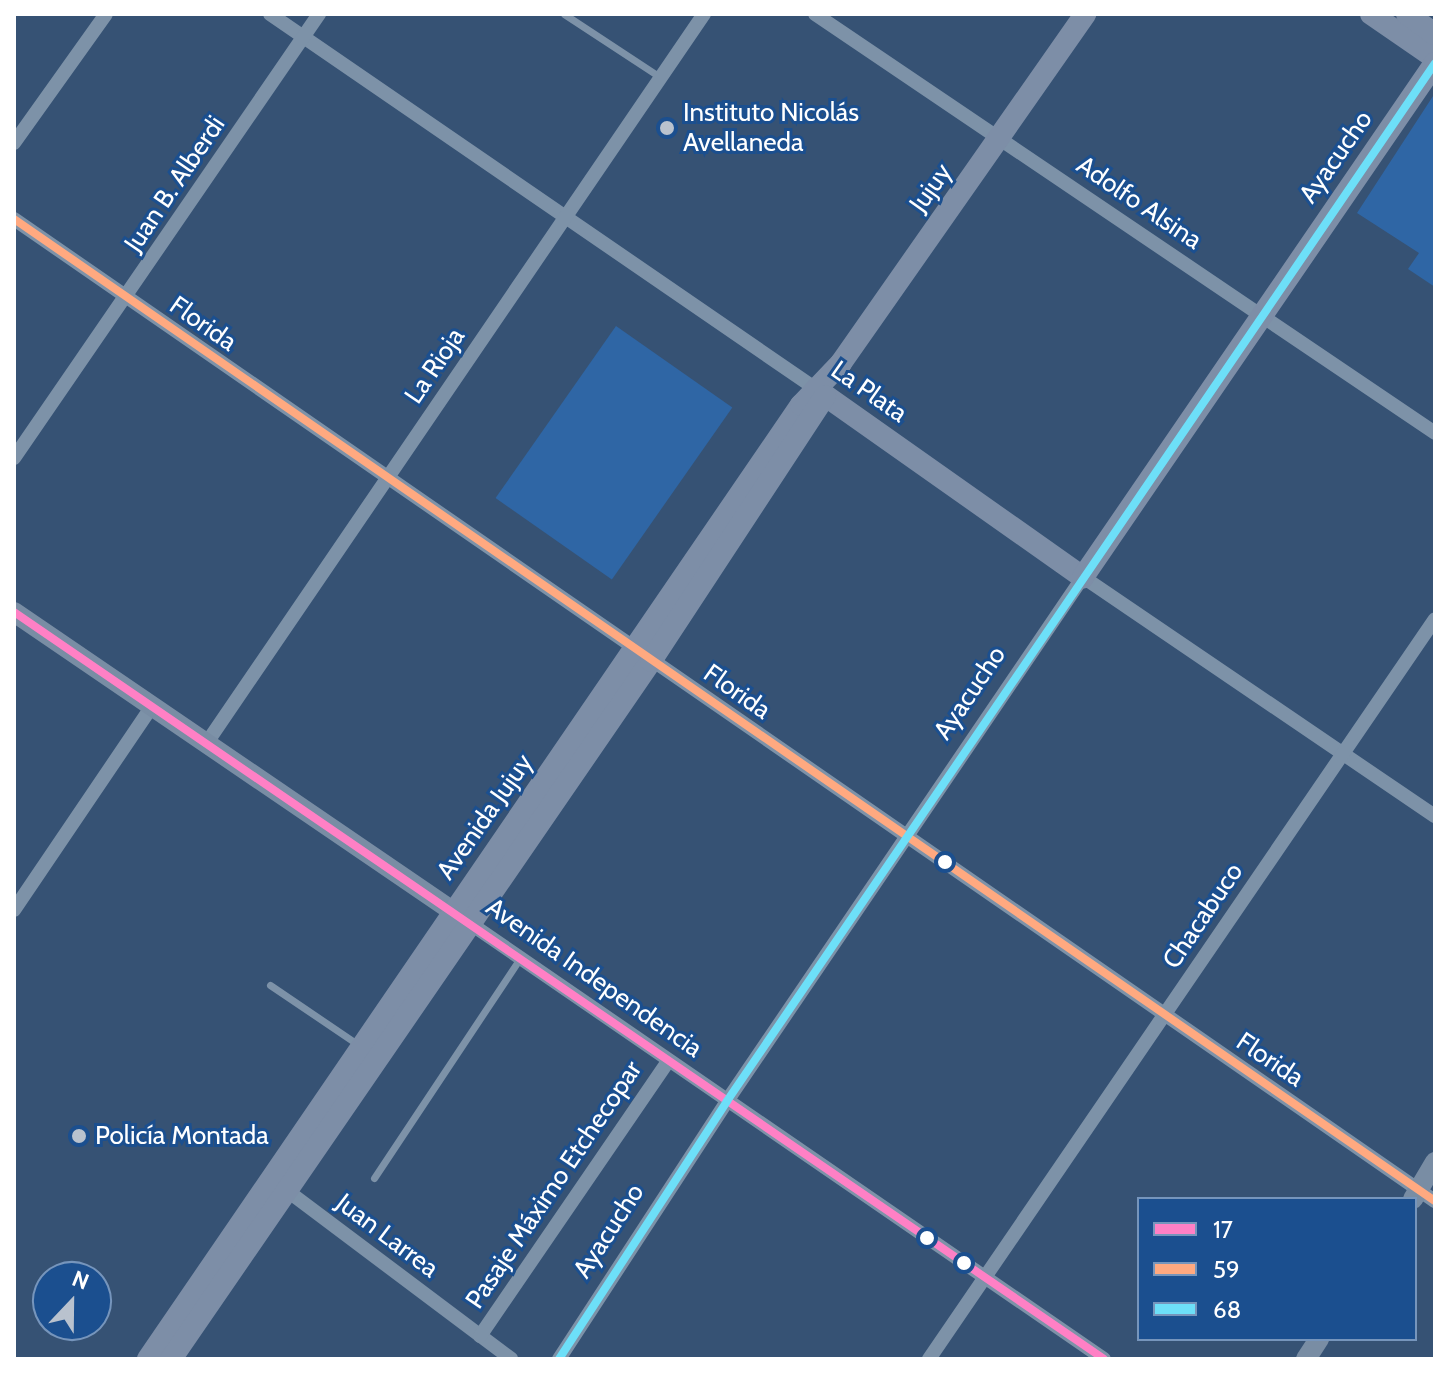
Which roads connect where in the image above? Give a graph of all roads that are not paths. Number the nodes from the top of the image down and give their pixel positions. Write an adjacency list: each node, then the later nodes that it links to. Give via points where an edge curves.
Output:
1 (106, 14): 15 (street)
2 (270, 14): 11 (street, La Plata)
3 (319, 14): 11 (street, Juan B. Alberdi)
4 (564, 14): 13 (lane)
5 (704, 14): 13 (street, La Rioja)
6 (815, 14): 14 (street, Adolfo Alsina)
7 (1085, 14): 14 (main road, Jujuy)
8 (1371, 14): 12 (main road)
9 (1407, 14): 10 (main road)
10 (1435, 34)
11 (304, 37): 16 (street, La Plata); 18 (street, Juan B. Alberdi)
12 (1435, 60): 19 (main road, Ayacucho)
13 (660, 77): 16 (street, La Rioja)
14 (1000, 139): 19 (street, Adolfo Alsina); 20 (main road, Jujuy)
15 (14, 143)
16 (565, 215): 20 (street, La Plata); 23 (street, La Rioja)
17 (14, 219): 18 (street, Florida)
18 (126, 300): 22 (street, Juan B. Alberdi); 23 (street, Florida)
19 (1262, 314): 21 (street, Adolfo Alsina); 24 (main road, Ayacucho)
20 (821, 393): 24 (main road, La Plata); 27 (main road, Avenida Jujuy)
21 (1435, 433)
22 (14, 458)
23 (387, 480): 27 (street, Florida); 29 (street, La Rioja)
24 (1083, 577): 30 (street, La Plata); 32 (street, Ayacucho)
25 (14, 612): 28 (main road, Avenida Independencia)
26 (1435, 619): 30 (street, Chacabuco)
27 (642, 656): 32 (street, Florida); 34 (main road, Avenida Jujuy)
28 (151, 708): 29 (main road, Avenida Independencia); 33 (street)
29 (206, 744): 34 (main road, Avenida Independencia)
30 (1340, 755): 31 (street, La Plata); 37 (street, Chacabuco)
31 (1435, 816)
32 (906, 838): 37 (street, Florida); 40 (street, Ayacucho)
33 (14, 910)
34 (462, 918): 35 (street, Avenida Independencia); 38 (main road, Avenida Jujuy); 43 (main road, Avenida Jujuy)
35 (520, 958): 39 (street, Avenida Independencia); 42 (lane)
36 (270, 985): 38 (lane)
37 (1164, 1017): 44 (street, Florida); 45 (street, Chacabuco)
38 (362, 1048): 43 (main road, Avenida Jujuy)
39 (668, 1061): 40 (street, Avenida Independencia); 46 (street, Pasaje Máximo Etchecopar)
40 (727, 1101): 45 (street, Avenida Independencia); 51 (street, Ayacucho)
41 (1435, 1162): 44 (main road)
42 (374, 1178)
43 (280, 1185): 46 (street, Juan Larrea); 48 (main road, Avenida Jujuy); 49 (main road, Avenida Jujuy)
44 (1422, 1196)
45 (985, 1278): 52 (street, Chacabuco); 53 (street, Avenida Independencia)
46 (480, 1336): 50 (street, Juan Larrea)
47 (1318, 1341): 54 (main road)
48 (148, 1359)
49 (171, 1359)
50 (511, 1359)
51 (559, 1359)
52 (929, 1359)
53 (1104, 1359)
54 (1306, 1359)

